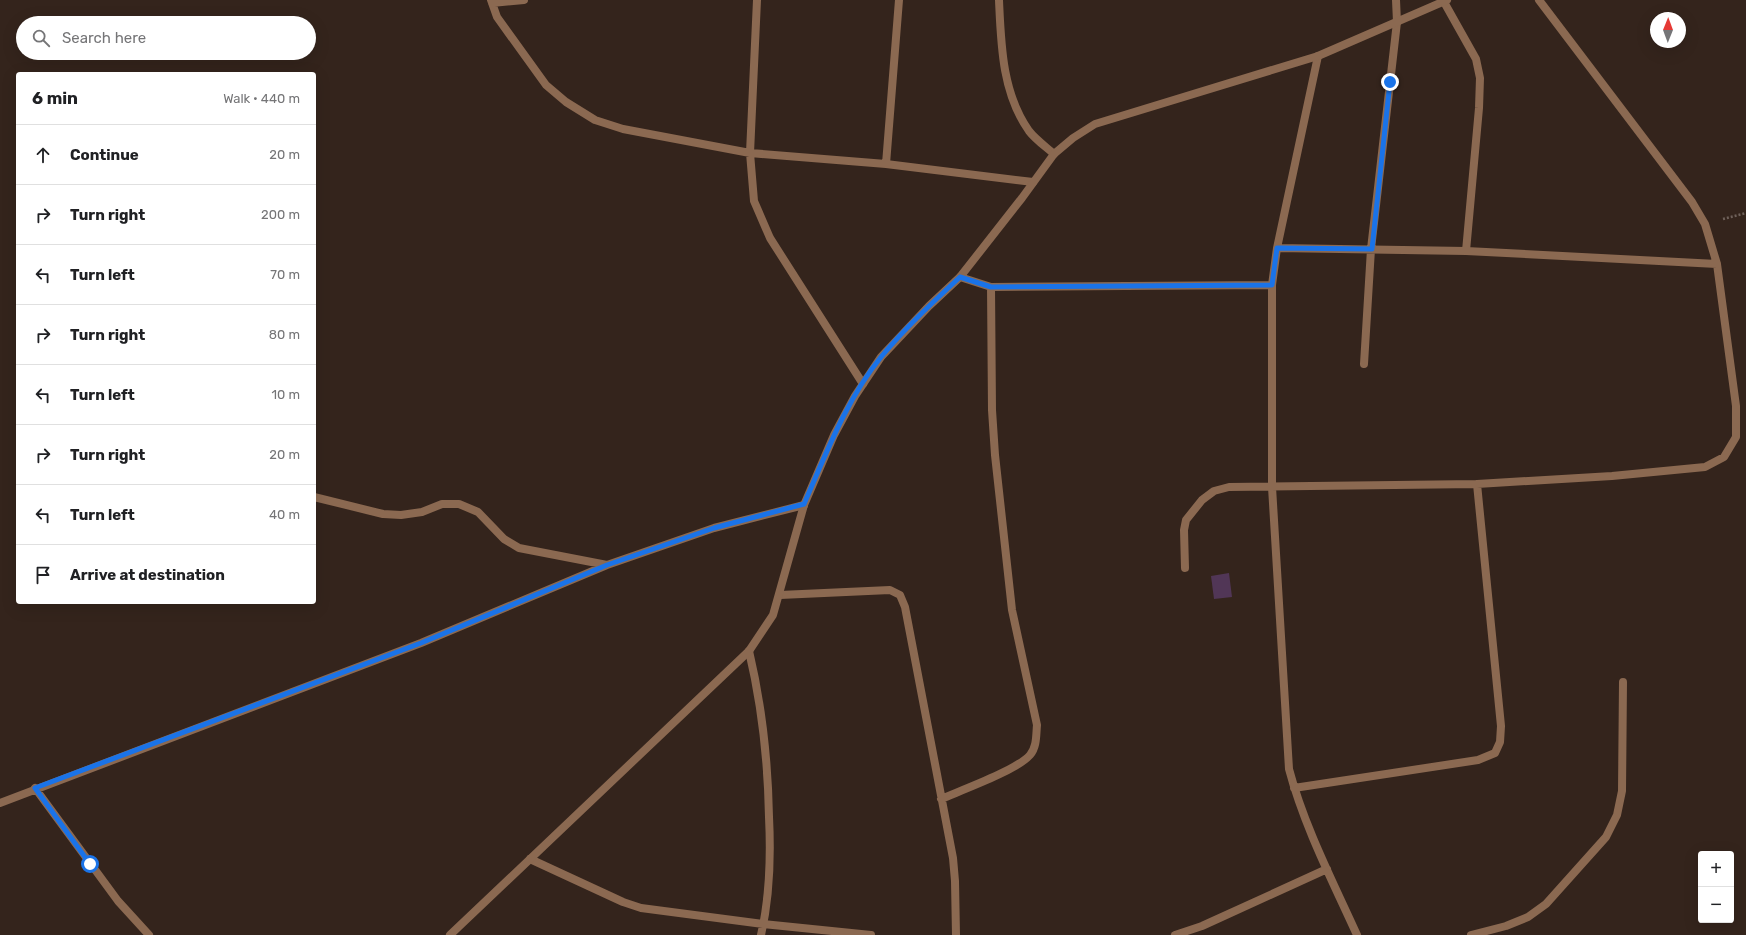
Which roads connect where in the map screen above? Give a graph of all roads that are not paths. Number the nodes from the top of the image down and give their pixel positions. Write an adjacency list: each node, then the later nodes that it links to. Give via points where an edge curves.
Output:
1 (524, 0): 7 (street)
2 (757, 0): 11 (street)
3 (899, 0): 13 (street)
4 (999, 0): 12 (street, via 1000,29 1009,92 1030,132)
5 (1396, 0): 9 (street)
6 (1539, 0): 18 (street, via 1692,202 1705,224)
7 (491, 1): 11 (street, via 497,18 546,85 566,102 595,120 623,129)
8 (1445, 1): 9 (street); 17 (street, via 1476,59 1480,78)
9 (1397, 22): 10 (street); 16 (street)
10 (1318, 56): 12 (street, via 1096,124); 15 (street)
11 (750, 153): 13 (street); 23 (street, via 754,201 770,238)
12 (1054, 154): 14 (street)
13 (886, 164): 14 (street)
14 (1033, 182): 19 (street)
15 (1277, 248): 16 (street); 20 (street)
16 (1372, 249): 17 (street); 22 (street)
17 (1466, 251): 18 (street)
18 (1717, 264): 24 (street, via 1736,406 1736,437 1724,457 1705,466 1612,476)
19 (960, 277): 21 (street); 23 (street, via 881,357)
20 (1272, 285): 21 (street); 25 (street)
21 (991, 287): 35 (street, via 995,455 1012,610 1037,725 1036,743 1030,755 1013,767)
22 (1364, 364)
23 (863, 384): 27 (street, via 834,435)
24 (1477, 484): 25 (street); 34 (street, via 1500,726 1500,742 1495,753 1478,760)
25 (1272, 487): 29 (street, via 1230,487 1214,491 1202,500 1186,520); 34 (street, via 1289,769)
26 (316, 497): 28 (street, via 383,514 401,515 422,512 442,504 459,504 478,512 504,539 519,548)
27 (804, 504): 28 (street, via 714,528); 30 (street)
28 (607, 565): 33 (street, via 421,643)
29 (1185, 568)
30 (780, 595): 31 (street, via 773,615); 35 (street, via 890,590 900,595 905,606)
31 (749, 651): 37 (street); 39 (street, via 760,696 768,777 770,860)
32 (1623, 682): 47 (street, via 1622,791 1617,815 1606,837 1546,904 1528,917)
33 (35, 788): 36 (street); 40 (street, via 118,901)
34 (1294, 788): 38 (street)
35 (941, 799): 44 (street, via 953,858)
36 (0, 803)
37 (530, 859): 39 (street, via 641,908); 41 (street)
38 (1327, 869): 45 (street, via 1202,926); 46 (street)
39 (763, 924): 42 (street); 43 (street)
40 (149, 935)
41 (450, 935)
42 (761, 935)
43 (870, 935)
44 (956, 935)
45 (1175, 935)
46 (1357, 935)
47 (1471, 935)

